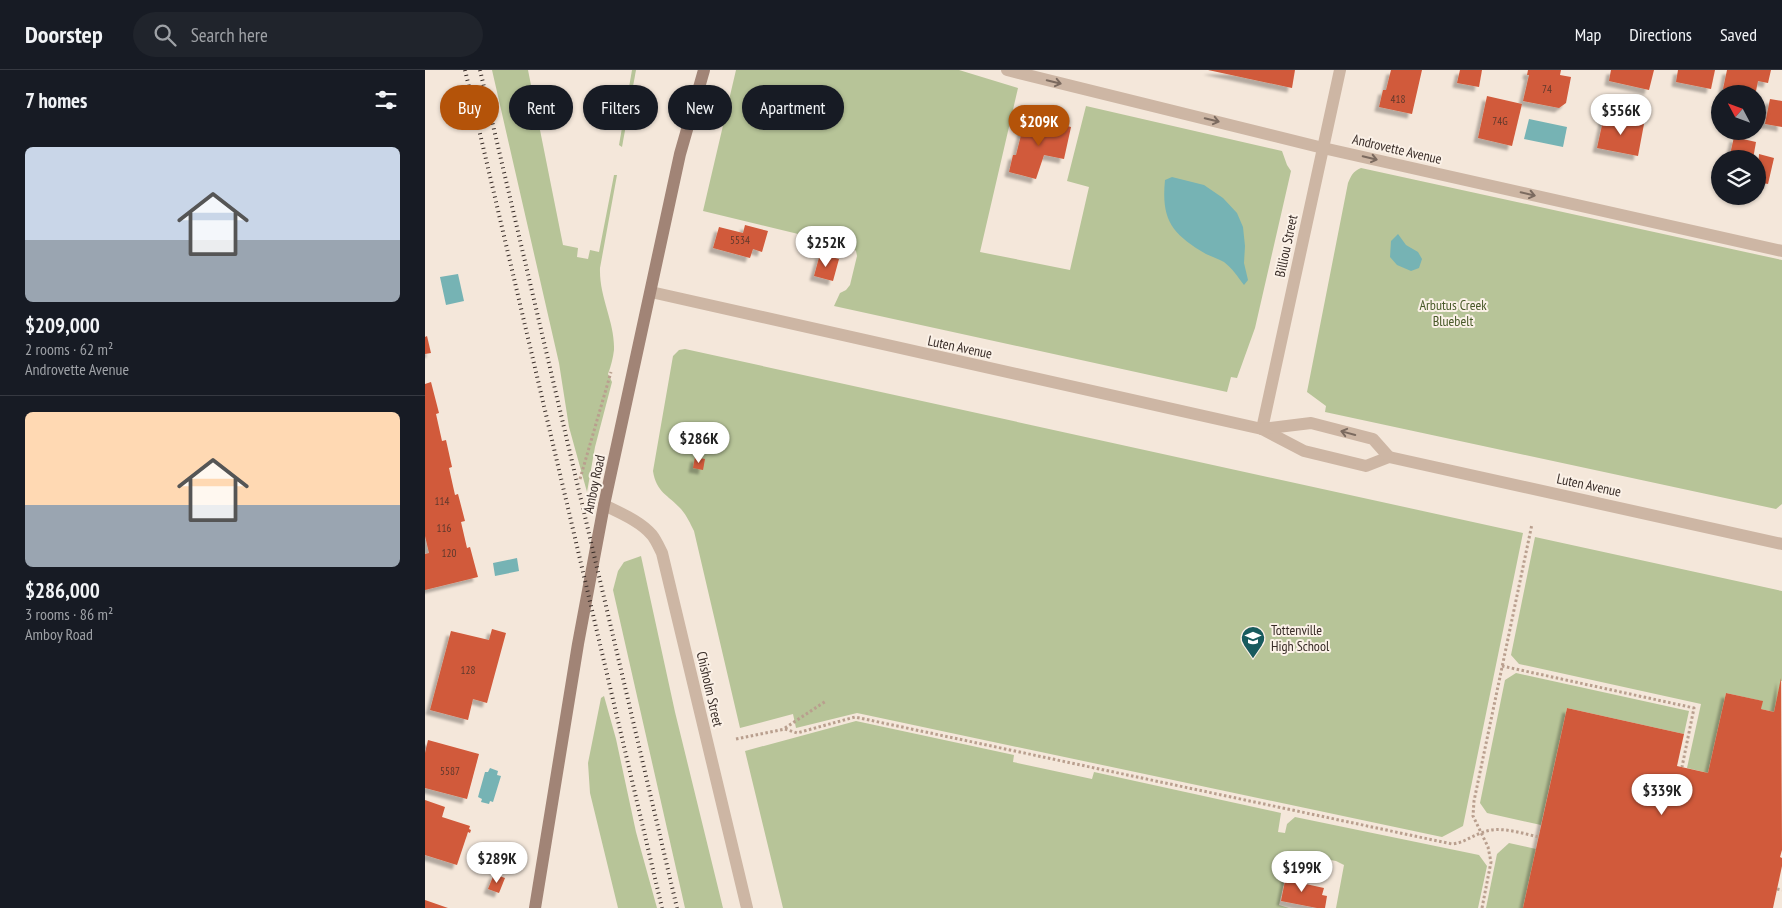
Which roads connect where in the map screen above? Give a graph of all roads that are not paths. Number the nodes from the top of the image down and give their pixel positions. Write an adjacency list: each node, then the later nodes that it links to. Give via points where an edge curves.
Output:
1 (703, 70): 6 (main road, Amboy Road, via 680,154)
2 (1007, 70): 4 (street, Androvette Avenue, one-way to 4)
3 (1340, 70): 4 (street, Billiou Street)
4 (1323, 148): 5 (street, Androvette Avenue, one-way to 5); 7 (street, Billiou Street)
5 (1782, 251)
6 (651, 292): 7 (street, Luten Avenue); 9 (main road, Amboy Road)
7 (1262, 429): 8 (street, Luten Avenue, via 1304,451 1366,466); 8 (street, Luten Avenue, one-way to 7, via 1373,439 1311,423)
8 (1389, 457): 10 (street, Luten Avenue)
9 (604, 505): 11 (main road, Amboy Road); 12 (street, Chisholm Street, via 644,528 653,536 662,553)
10 (1782, 544)
11 (535, 908)
12 (747, 908)

